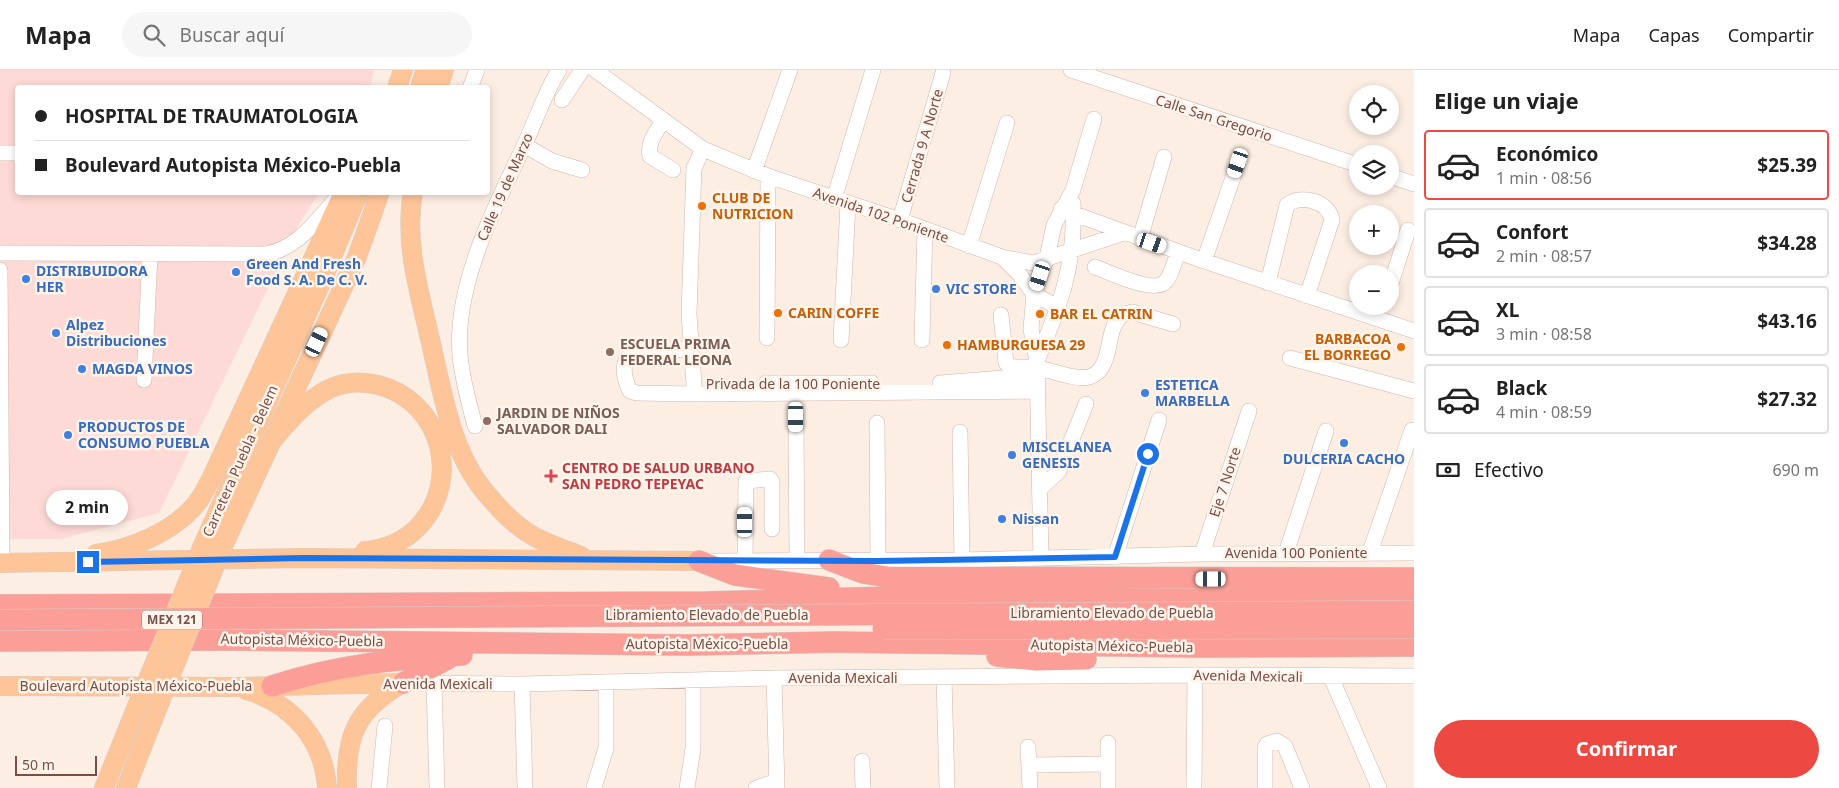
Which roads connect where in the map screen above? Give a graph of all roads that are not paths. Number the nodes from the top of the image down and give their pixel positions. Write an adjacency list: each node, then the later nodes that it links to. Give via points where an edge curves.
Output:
1 (403, 70): 12 (main road)
2 (425, 70): 13 (main road)
3 (444, 70): 14 (main road)
4 (477, 70): 15 (street)
5 (560, 70): 20 (street, Calle 19 de Marzo)
6 (582, 70): 16 (street)
7 (595, 70): 18 (street, Avenida 102 Poniente)
8 (790, 70): 29 (street)
9 (873, 70): 37 (street)
10 (1071, 70): 25 (street, Calle San Gregorio)
11 (944, 73): 39 (street, Cerrada 9 A Norte)
12 (399, 85)
13 (421, 85)
14 (439, 85)
15 (471, 85)
16 (562, 100)
17 (1094, 119): 38 (street)
18 (663, 121): 21 (street, Avenida 102 Poniente); 28 (street, via 651,141 650,156)
19 (1006, 123): 44 (street)
20 (524, 145): 27 (street, via 552,161); 80 (street, Calle 19 de Marzo, via 478,246 460,328 460,355)
21 (703, 150): 29 (street, Avenida 102 Poniente); 67 (street, via 694,168 688,314)
22 (0, 153): 23 (street)
23 (15, 153)
24 (1164, 157): 43 (street)
25 (1349, 162)
26 (1238, 163): 51 (street)
27 (582, 170)
28 (673, 170)
29 (761, 174): 37 (street, Avenida 102 Poniente); 64 (street)
30 (1399, 179): 31 (street)
31 (1414, 184)
32 (340, 195): 48 (street, via 298,240 275,252 254,255)
33 (342, 195): 102 (main road, via 212,477 197,503 169,527 137,543 113,551)
34 (358, 195): 141 (main road, Carretera Puebla - Belem / MEX 121, bridge, via 203,545)
35 (413, 195): 95 (main road, via 410,215 415,275 448,416 465,462 492,500 534,537)
36 (380, 196): 84 (main road, Carretera Puebla - Belem / MEX 121, via 357,257)
37 (841, 202): 39 (street, Avenida 102 Poniente); 65 (street)
38 (1067, 210): 42 (street); 45 (street); 49 (street, via 1054,225)
39 (900, 220): 40 (street, Avenida 102 Poniente)
40 (925, 229): 44 (street, Avenida 102 Poniente); 66 (street)
41 (1408, 230): 52 (street)
42 (1124, 233): 43 (street); 45 (street, Avenida 102 Poniente)
43 (1140, 238): 46 (street)
44 (969, 246): 50 (street, Avenida 102 Poniente)
45 (1073, 249): 49 (street, Avenida 102 Poniente); 59 (street)
46 (1178, 252): 51 (street); 53 (street, via 1167,281 1161,286 1150,287)
47 (0, 253): 48 (street)
48 (150, 254): 72 (street)
49 (1047, 257): 50 (street, Avenida 102 Poniente, via 1027,263); 56 (street)
50 (1002, 258): 56 (street)
51 (1204, 261): 55 (street)
52 (1397, 265)
53 (1095, 267)
54 (0, 270): 68 (street)
55 (1268, 283): 57 (street); 57 (street, via 1287,205 1301,198 1326,207 1332,220)
56 (1034, 294): 59 (street); 70 (street, via 1032,328)
57 (1307, 296): 58 (street)
58 (1349, 306)
59 (1059, 308): 70 (street)
60 (1001, 315): 70 (street, via 1006,363)
61 (1386, 315): 63 (street)
62 (1174, 324): 70 (street, via 1132,312 1122,315 1112,330 1102,368 1096,375 1077,378)
63 (1414, 331)
64 (767, 338)
65 (841, 340)
66 (922, 340)
67 (690, 349): 73 (street); 73 (street, Privada de la 100 Poniente, via 635,351 628,354 625,374 630,391)
68 (1, 351): 71 (street)
69 (1290, 358): 74 (street)
70 (1037, 375): 73 (street, Privada de la 100 Poniente); 85 (street)
71 (1, 380): 86 (street)
72 (144, 380)
73 (693, 389)
74 (1414, 391)
75 (1086, 404): 85 (street, via 1059,471)
76 (1249, 411): 91 (street, Eje 7 Norte)
77 (796, 417): 96 (street)
78 (1159, 420): 92 (street)
79 (877, 423): 101 (street)
80 (475, 426)
81 (1412, 430): 88 (street)
82 (1326, 431): 89 (street)
83 (960, 432): 98 (street)
84 (269, 445): 93 (main road, via 316,397 338,386 355,383 382,386 408,398 426,417 438,442 442,472 440,490 430,513 416,528 398,541 376,550); 135 (main road, Carretera Puebla - Belem / MEX 121, bridge, via 223,546)
85 (1040, 489): 94 (street)
86 (1, 511): 103 (street)
87 (772, 529): 100 (street, via 772,482 770,479 746,481)
88 (1370, 552): 89 (street, Avenida 100 Poniente); 90 (street, Avenida 100 Poniente)
89 (1286, 553): 91 (street, Avenida 100 Poniente)
90 (1414, 553)
91 (1202, 554): 92 (street, Avenida 100 Poniente)
92 (1115, 557): 94 (street, Avenida 100 Poniente)
93 (304, 558): 95 (main road); 102 (main road)
94 (1042, 559): 98 (street, Avenida 100 Poniente)
95 (592, 560): 99 (main road)
96 (797, 560): 97 (street, Avenida 100 Poniente); 100 (street, Avenida 100 Poniente)
97 (829, 560): 101 (street, Avenida 100 Poniente); 104 (highway, via 863,573 901,577)
98 (962, 560): 101 (street, Avenida 100 Poniente)
99 (699, 561): 100 (street, Avenida 100 Poniente); 105 (highway, via 735,575)
100 (744, 561)
101 (878, 561)
102 (49, 562): 103 (main road)
103 (1, 563)
104 (1414, 578)
105 (888, 597): 106 (highway); 107 (highway, via 706,602)
106 (1414, 598)
107 (0, 605)
108 (1414, 611): 109 (highway, Libramiento Elevado de Puebla, bridge)
109 (0, 620)
110 (1414, 628): 111 (highway, Libramiento Elevado de Puebla, bridge)
111 (0, 634)
112 (0, 641): 114 (highway, Autopista México-Puebla)
113 (754, 644): 114 (highway, Autopista México-Puebla); 115 (highway, Autopista México-Puebla); 117 (highway, via 1036,660)
114 (686, 645): 116 (highway, via 666,649)
115 (1414, 646)
116 (453, 656): 120 (highway); 130 (highway, via 348,665)
117 (1414, 657)
118 (1195, 675): 121 (street, Avenida Mexicali); 123 (street, Avenida Mexicali); 156 (street)
119 (1414, 676): 121 (street, Avenida Mexicali)
120 (430, 677): 126 (highway); 127 (street, Avenida Mexicali); 147 (street)
121 (1331, 677): 159 (street)
122 (774, 678): 123 (street, Avenida Mexicali); 124 (street, Avenida Mexicali); 140 (street)
123 (944, 678): 153 (street)
124 (693, 681): 125 (street, Avenida Mexicali); 150 (street, via 693,750)
125 (606, 682): 127 (street, Avenida Mexicali); 149 (street, via 606,748)
126 (403, 683): 130 (main road, Avenida Mexicali); 145 (main road, via 381,696 358,722 347,756)
127 (522, 684): 148 (street)
128 (0, 686): 129 (main road, Boulevard Autopista México-Puebla)
129 (56, 686): 131 (main road, Boulevard Autopista México-Puebla); 132 (main road)
130 (272, 686): 131 (main road, Boulevard Autopista México-Puebla)
131 (235, 687): 144 (main road, via 276,703 302,724 321,758)
132 (0, 700)
133 (385, 726): 146 (street)
134 (1108, 743): 138 (street)
135 (142, 747): 142 (main road, Carretera Puebla - Belem / MEX 121); 143 (main road)
136 (1028, 747): 139 (street)
137 (862, 761): 152 (street)
138 (1108, 764): 139 (street); 155 (street)
139 (1030, 765): 154 (street)
140 (777, 784): 151 (street)
141 (104, 788)
142 (126, 788)
143 (140, 788)
144 (327, 788)
145 (347, 788)
146 (379, 788)
147 (437, 788)
148 (525, 788)
149 (594, 788)
150 (687, 788)
151 (756, 788)
152 (863, 788)
153 (947, 788)
154 (1030, 788)
155 (1108, 788)
156 (1194, 788)
157 (1265, 788): 158 (street, via 1265,748 1272,741 1284,746)
158 (1302, 788)
159 (1378, 788)

